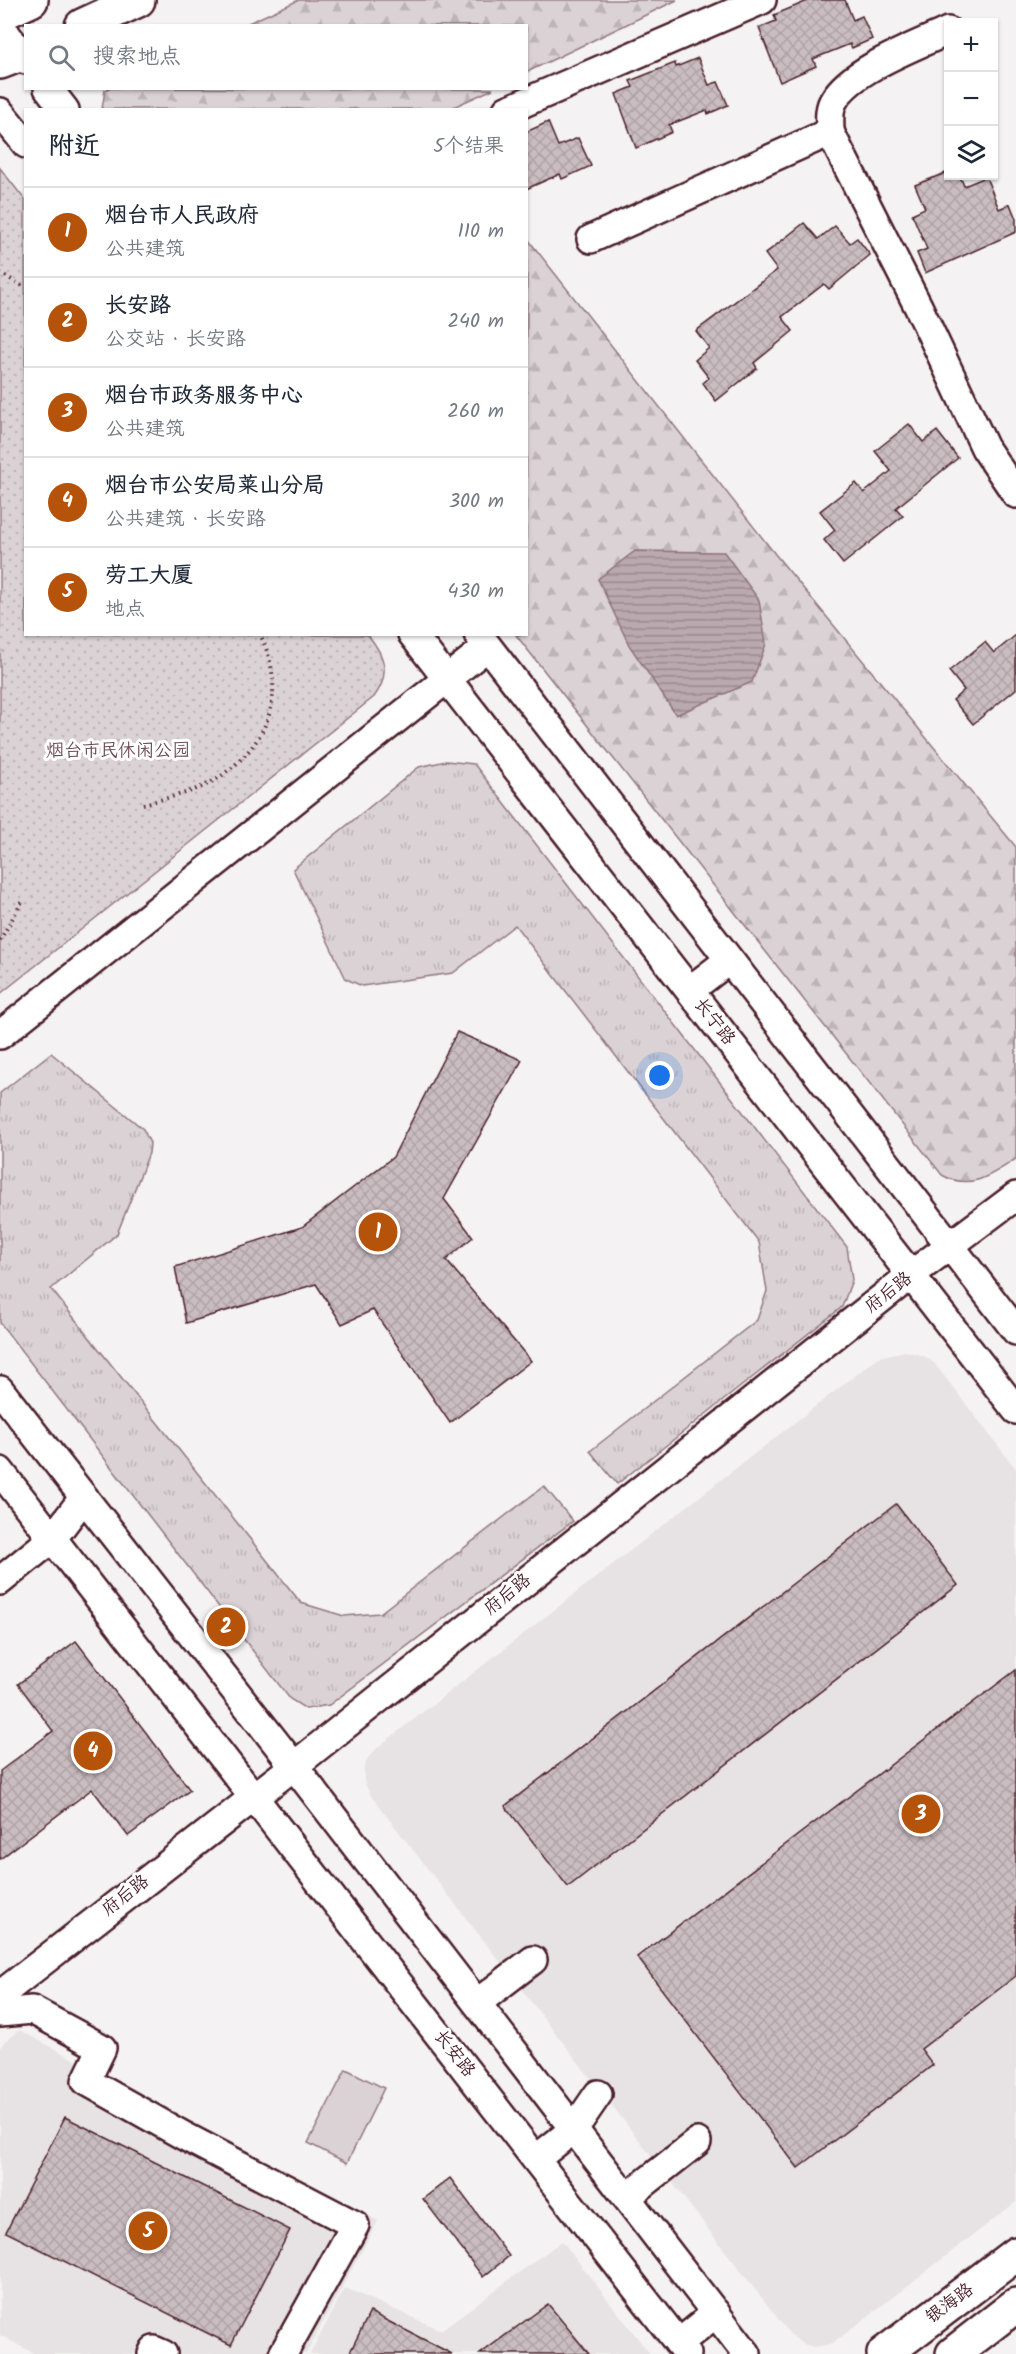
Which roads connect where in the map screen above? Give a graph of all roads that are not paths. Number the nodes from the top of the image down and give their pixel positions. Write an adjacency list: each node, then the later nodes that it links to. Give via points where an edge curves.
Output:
1 (31, 0): 4 (main road)
2 (138, 0): 5 (main road)
3 (762, 0): 11 (street)
4 (0, 14)
5 (86, 24)
6 (0, 26): 8 (street)
7 (944, 33): 13 (street, via 855,78 834,100)
8 (18, 57)
9 (49, 90): 10 (street)
10 (63, 108)
11 (512, 108)
12 (0, 111): 14 (street)
13 (830, 132): 15 (street); 16 (street, via 985,448)
14 (24, 141)
15 (591, 239)
16 (1016, 494)
17 (414, 636): 19 (street, 长宁路)
18 (483, 640): 19 (street); 20 (street)
19 (447, 679): 21 (street, 长宁路); 22 (street)
20 (729, 960): 21 (street); 24 (street)
21 (690, 990): 25 (street, 长宁路)
22 (0, 1035)
23 (1016, 1196): 24 (street, 府后路)
24 (949, 1246): 25 (street, 府后路); 26 (street)
25 (912, 1274): 28 (street, 长宁路); 33 (street, 府后路)
26 (1016, 1331)
27 (0, 1390): 30 (street)
28 (1016, 1410)
29 (0, 1471): 31 (street, 长安路)
30 (84, 1497): 31 (street); 33 (street)
31 (53, 1538): 32 (street); 34 (street, 长安路)
32 (0, 1581)
33 (294, 1766): 34 (street, 府后路); 37 (street)
34 (254, 1796): 36 (street, 府后路); 42 (street, 长安路)
35 (533, 1960): 37 (street)
36 (0, 1995)
37 (477, 2003): 40 (street)
38 (0, 2013): 50 (street, via 32,2010 102,2048 86,2081 355,2226)
39 (598, 2094): 40 (street)
40 (574, 2129): 42 (street); 43 (street)
41 (696, 2142): 43 (street)
42 (536, 2159): 47 (street, 长安路)
43 (627, 2197): 46 (street)
44 (1016, 2254): 52 (main road, 银海路)
45 (1016, 2304): 53 (main road)
46 (716, 2313): 47 (street); 51 (street)
47 (683, 2349)
48 (152, 2354): 49 (street, via 154,2350)
49 (163, 2354)
50 (284, 2354)
51 (747, 2354)
52 (884, 2354)
53 (953, 2354)

